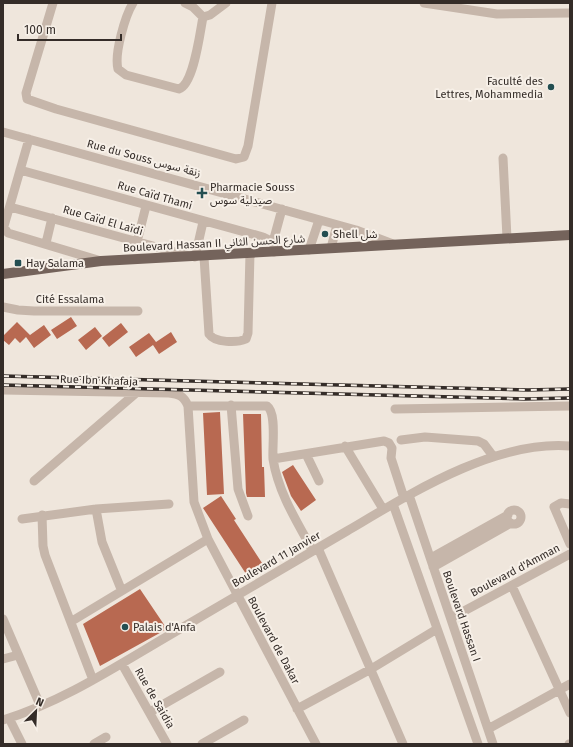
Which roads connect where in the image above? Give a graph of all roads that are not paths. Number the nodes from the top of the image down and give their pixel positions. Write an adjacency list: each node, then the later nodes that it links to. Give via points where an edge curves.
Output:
1 (53, 3): 4 (street, via 26,93 27,99 236,159 244,157 248,146)
2 (185, 3): 8 (street)
3 (226, 3): 8 (street, via 210,16)
4 (272, 3)
5 (424, 3): 7 (street, via 497,14)
6 (129, 5): 8 (street, via 118,52 118,69 126,76 179,89 186,83 198,45)
7 (570, 13)
8 (203, 17)
9 (3, 132): 10 (street, Rue du Souss زنقة سوس)
10 (29, 139): 12 (street); 15 (street, Rue du Souss زنقة سوس)
11 (503, 158): 23 (street)
12 (20, 170): 13 (street, Rue Caïd Thami); 14 (street)
13 (146, 206): 18 (street, Rue Caïd Thami); 24 (street)
14 (10, 207): 16 (street, Rue Caïd El Laïdi); 20 (street)
15 (282, 209): 17 (street, Rue du Souss زنقة سوس); 27 (street)
16 (52, 218): 24 (street, Rue Caïd El Laïdi); 25 (street)
17 (319, 220): 19 (street, Rue du Souss زنقة سوس); 30 (street)
18 (203, 222): 27 (street, Rue Caïd Thami, via 263,237); 32 (street)
19 (337, 225): 21 (street, Rue du Souss زنقة سوس); 29 (street)
20 (3, 226): 25 (street, via 8,233)
21 (356, 230): 26 (street, Rue du Souss زنقة سوس); 28 (street)
22 (570, 235): 23 (main road, Boulevard Hassan II شارع الحسن الثاني)
23 (507, 238): 26 (main road, Boulevard Hassan II شارع الحسن الثاني)
24 (137, 242): 32 (street, Rue Caïd El Laïdi)
25 (46, 243): 33 (street)
26 (393, 244): 28 (main road, Boulevard Hassan II شارع الحسن الثاني)
27 (273, 247): 30 (main road, Boulevard Hassan II شارع الحسن الثاني); 31 (main road, Boulevard Hassan II شارع الحسن الثاني)
28 (354, 247): 29 (main road, Boulevard Hassan II شارع الحسن الثاني)
29 (331, 248): 30 (main road, Boulevard Hassan II شارع الحسن الثاني)
30 (309, 250)
31 (250, 253): 32 (main road, Boulevard Hassan II شارع الحسن الثاني); 32 (street, via 248,332 246,339 239,341 211,338)
32 (196, 257): 33 (main road, Boulevard Hassan II شارع الحسن الثاني)
33 (101, 261): 34 (main road, Boulevard Hassan II شارع الحسن الثاني)
34 (3, 274)
35 (3, 307): 36 (street, Cité Essalama, via 34,311)
36 (138, 311)
37 (3, 390): 38 (street, Rue Ibn Khafaja)
38 (136, 393): 40 (street, Rue Ibn Khafaja, via 177,394 185,399); 49 (street)
39 (231, 405): 40 (street); 48 (street, via 270,408 273,414); 58 (street, via 238,489)
40 (188, 406): 61 (street, Boulevard de Dakar, via 194,502)
41 (570, 406): 42 (street)
42 (395, 409)
43 (401, 440): 47 (street, via 425,437 478,440)
44 (345, 446): 46 (street); 51 (street, Boulevard Hassan I, via 384,441 390,443 391,458); 56 (street)
45 (570, 446): 47 (street, Boulevard 11 Janvier, via 521,450)
46 (306, 454): 48 (street); 50 (street)
47 (493, 456): 51 (street, Boulevard 11 Janvier)
48 (273, 459): 63 (street, via 281,491)
49 (34, 481)
50 (319, 481)
51 (406, 497): 53 (street, Boulevard 11 Janvier); 65 (street, Boulevard Hassan I)
52 (169, 504): 55 (street)
53 (393, 504): 56 (street, Boulevard 11 Janvier); 72 (street)
54 (570, 504): 62 (street, via 561,503 554,508)
55 (96, 509): 57 (street); 67 (street, via 102,542)
56 (383, 509): 63 (street, Boulevard 11 Janvier)
57 (42, 515): 59 (street); 71 (street, via 45,556)
58 (248, 516)
59 (22, 519)
60 (509, 519): 65 (street)
61 (208, 539): 67 (street); 68 (street, Boulevard de Dakar)
62 (570, 544)
63 (315, 549): 68 (street, Boulevard 11 Janvier); 76 (street)
64 (570, 554): 66 (street, Boulevard d'Amman)
65 (432, 562): 69 (street, Boulevard Hassan I)
66 (512, 586): 69 (street, Boulevard d'Amman); 80 (street)
67 (121, 589): 71 (street)
68 (237, 595): 75 (street, Boulevard 11 Janvier); 82 (street, Boulevard de Dakar)
69 (450, 618): 87 (street, Boulevard Hassan I)
70 (3, 619): 73 (street)
71 (72, 621): 78 (street)
72 (437, 629): 76 (street); 95 (street)
73 (18, 655): 74 (street); 81 (street)
74 (3, 659)
75 (122, 664): 78 (street, Boulevard 11 Janvier); 83 (street, Rue de Saidia)
76 (371, 669): 82 (street); 94 (street)
77 (220, 672): 83 (street)
78 (94, 680): 81 (street, Boulevard 11 Janvier)
79 (570, 684): 80 (street)
80 (559, 690): 84 (street); 87 (street)
81 (40, 705): 85 (street, Boulevard 11 Janvier)
82 (297, 709): 93 (street, Boulevard de Dakar)
83 (150, 712): 91 (street, Rue de Saidia)
84 (570, 713)
85 (6, 719): 89 (street)
86 (244, 720): 92 (street)
87 (488, 729): 96 (street, Boulevard Hassan I)
88 (106, 737): 90 (street)
89 (22, 744)
90 (94, 744)
91 (168, 744)
92 (202, 744)
93 (316, 744)
94 (403, 744)
95 (478, 744)
96 (493, 744)

